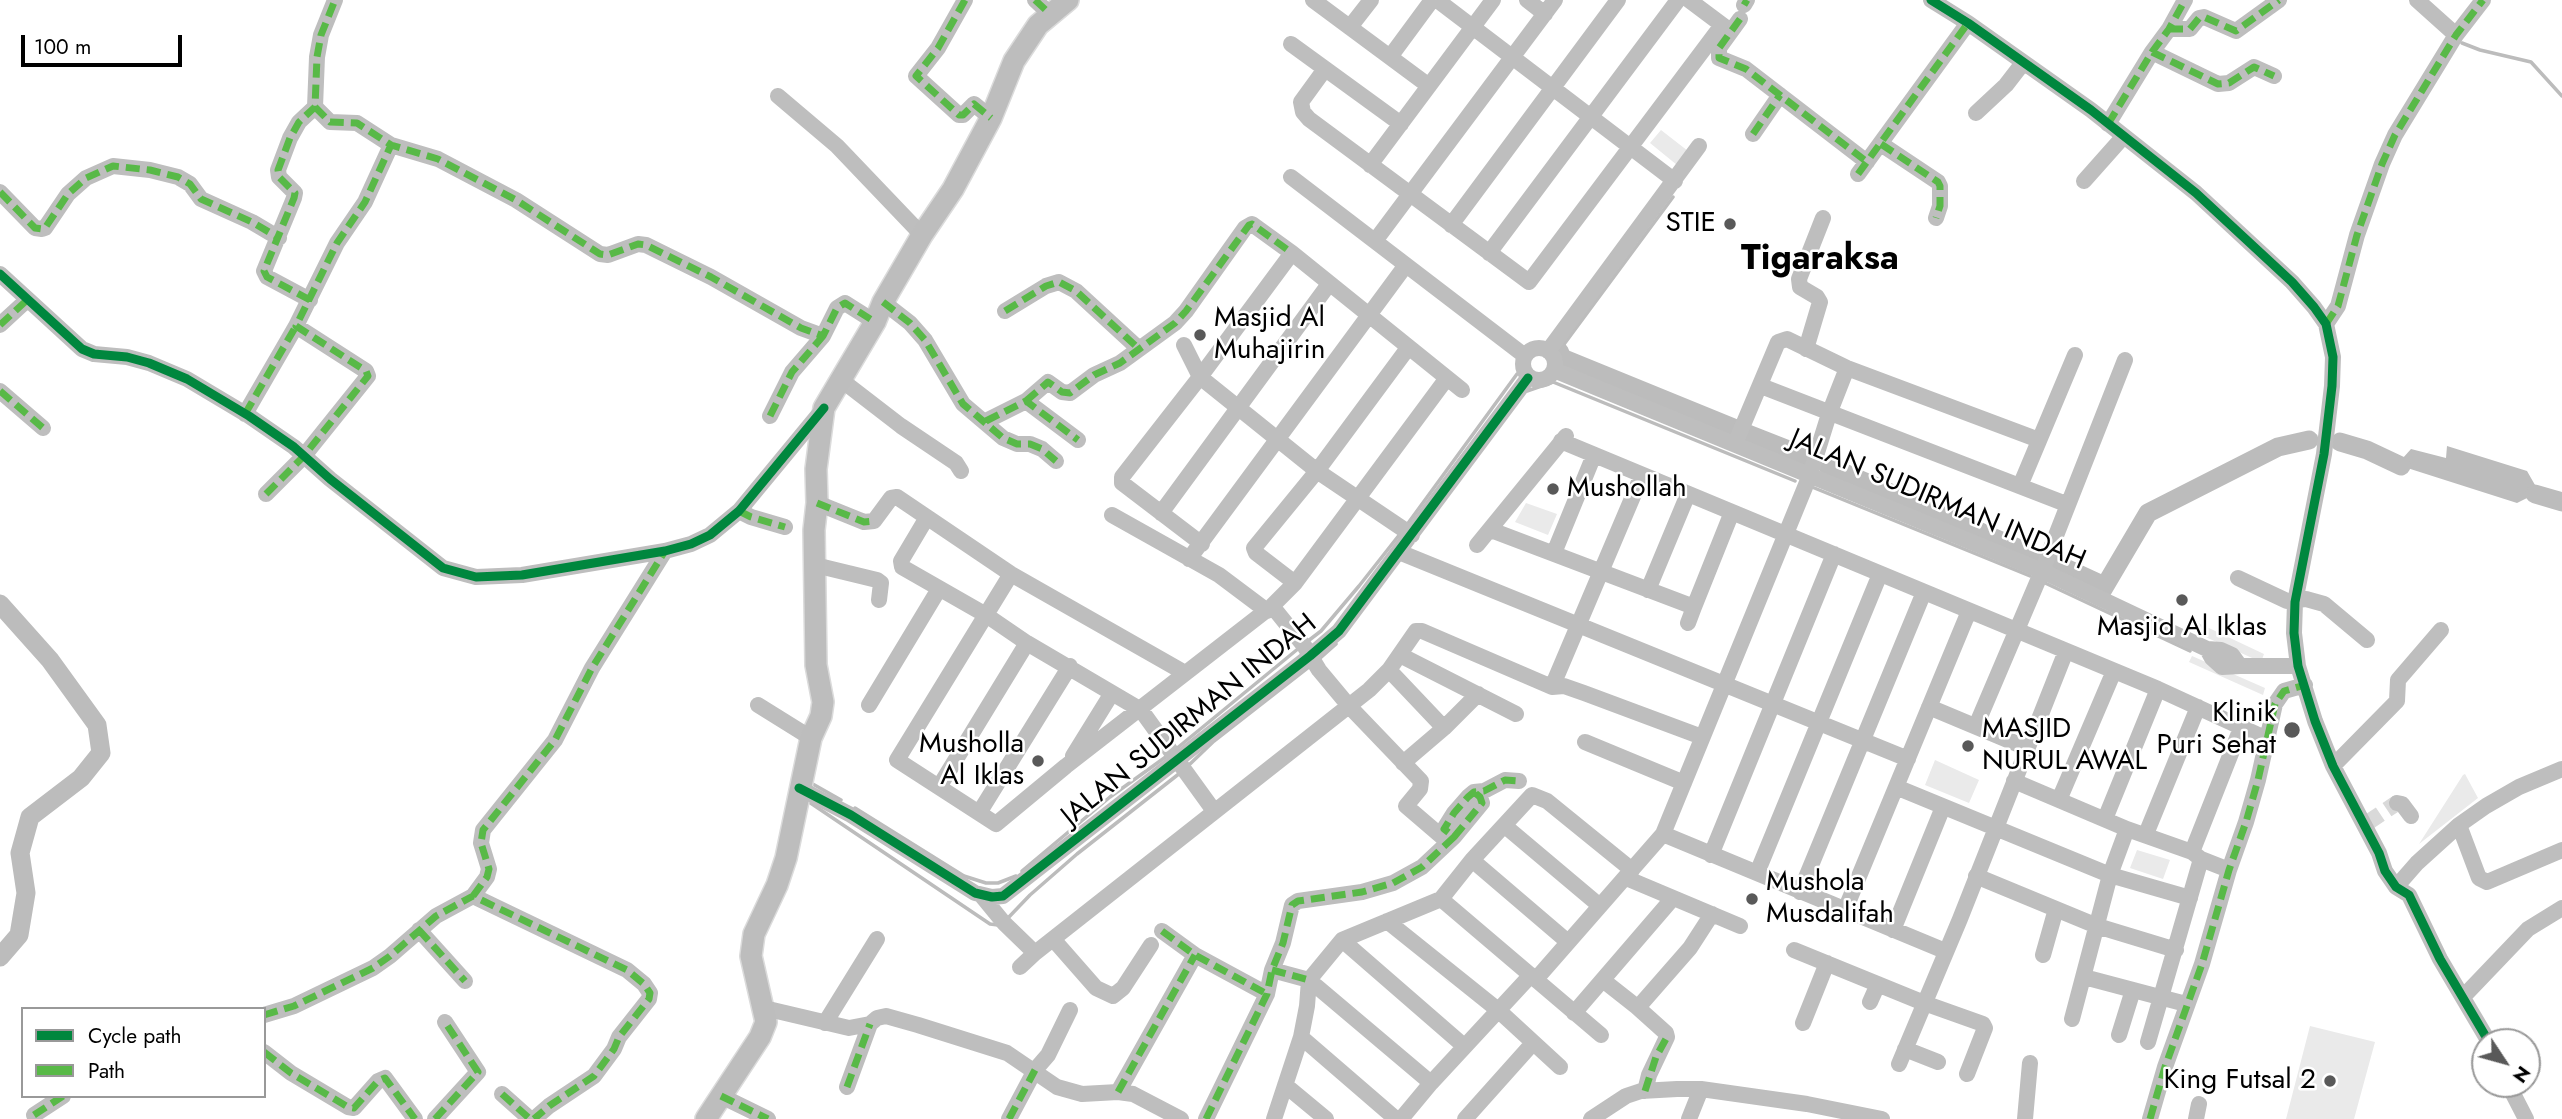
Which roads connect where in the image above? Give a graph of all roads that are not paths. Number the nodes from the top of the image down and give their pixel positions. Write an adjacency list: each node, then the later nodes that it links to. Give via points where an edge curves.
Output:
1 (335, 0): 39 (street, via 321,35)
2 (965, 0): 42 (street, via 916,76 959,115 974,104)
3 (1069, 0): 20 (main road)
4 (1313, 0): 24 (street)
5 (1371, 0): 24 (street)
6 (1432, 0): 30 (street)
7 (1437, 0): 25 (street)
8 (1493, 0): 25 (street)
9 (1527, 0): 21 (street)
10 (1555, 0): 21 (street)
11 (1618, 0): 36 (street)
12 (1678, 0): 41 (street)
13 (1689, 0): 22 (street)
14 (1931, 0): 19 (street)
15 (2185, 0): 26 (street)
16 (2417, 0): 27 (street)
17 (2483, 0): 27 (street)
18 (2273, 1): 26 (street, via 2236,31 2204,17 2190,29)
19 (1952, 6): 23 (street)
20 (1042, 7): 42 (main road)
21 (1545, 14): 31 (street)
22 (1737, 16): 37 (street, via 1719,48 1719,58 1746,69); 50 (street)
23 (1968, 23): 32 (street); 47 (street)
24 (1350, 27): 30 (street)
25 (1473, 27): 31 (street); 35 (street)
26 (2169, 29): 29 (street)
27 (2456, 35): 74 (street, via 2391,144 2357,235 2338,306)
28 (1291, 44): 33 (street)
29 (2152, 52): 34 (street, via 2218,83 2229,83 2254,67); 44 (street)
30 (1390, 57): 35 (street)
31 (1513, 57): 36 (street); 56 (street)
32 (2022, 63): 40 (street); 44 (street)
33 (1325, 69): 43 (street); 51 (street, via 1301,102 1303,112)
34 (2274, 76)
35 (1429, 86): 43 (street)
36 (1553, 88): 41 (street); 59 (street)
37 (1780, 95): 45 (street); 47 (street, via 1862,168)
38 (778, 96): 60 (street, via 837,146)
39 (315, 107): 48 (street, via 330,122 357,123); 61 (street, via 299,122 278,170 295,193)
40 (1976, 113)
41 (1591, 117): 50 (street); 64 (street)
42 (991, 118): 60 (main road)
43 (1401, 124): 51 (street)
44 (2108, 124): 46 (street)
45 (1753, 134)
46 (2124, 136): 54 (street); 74 (street, via 2196,193 2292,282)
47 (1881, 144): 58 (street, via 1938,182)
48 (391, 145): 69 (street); 77 (street, via 438,159 516,200 600,254 646,245)
49 (1699, 146): 53 (street)
50 (1631, 148): 53 (street); 64 (street, via 1530,282)
51 (1370, 165): 56 (street)
52 (1291, 177): 62 (street)
53 (1675, 181): 82 (street)
54 (2084, 181)
55 (0, 192): 61 (street, via 41,229 86,178 113,166 150,170 178,177 201,199)
56 (1410, 195): 59 (street); 62 (street)
57 (1823, 218): 81 (street, via 1799,279 1800,287 1820,302)
58 (1936, 218)
59 (1451, 225): 64 (street)
60 (922, 235): 70 (main road)
61 (279, 238): 69 (street, via 265,274)
62 (1375, 241): 65 (street)
63 (1293, 253): 67 (street); 79 (street, via 1249,225 1181,318); 88 (street)
64 (1489, 253)
65 (1406, 265): 72 (street); 84 (street)
66 (0, 274): 68 (street)
67 (1329, 284): 72 (street); 97 (street)
68 (27, 300): 75 (street); 98 (street, via 82,349 166,369)
69 (310, 300): 76 (street)
70 (883, 302): 73 (main road); 101 (street, via 925,340 963,404)
71 (1005, 310): 79 (street, via 1059,282 1076,291)
72 (1369, 317): 80 (street); 104 (street)
73 (875, 322): 77 (street, via 845,303 837,308); 90 (main road)
74 (2326, 324): 147 (street, via 2333,357 2332,386)
75 (0, 325)
76 (296, 326): 98 (street); 108 (street, via 368,376)
77 (823, 336): 100 (street, via 792,372)
78 (1185, 345): 88 (street)
79 (1138, 348): 95 (street, via 1070,393 1048,382)
80 (1408, 348): 91 (street); 111 (street)
81 (1806, 349): 86 (street); 92 (street, via 1787,339 1778,342)
82 (1548, 351): 84 (street, via 1536,348); 87 (street)
83 (2075, 355): 105 (street)
84 (1525, 356): 89 (street, via 1523,370)
85 (2125, 359): 119 (street)
86 (1847, 368): 99 (street); 105 (street)
87 (1554, 370): 89 (street, via 1546,379); 106 (street, JALAN SUDIRMAN INDAH)
88 (1200, 377): 97 (street); 122 (street, via 1122,477 1122,483)
89 (1528, 378): 128 (street, JALAN SUDIRMAN INDAH)
90 (840, 379): 96 (main road); 110 (street)
91 (1447, 379): 93 (street); 117 (street)
92 (1761, 386): 99 (street); 106 (street)
93 (1462, 390)
94 (0, 391): 102 (street)
95 (1027, 401): 101 (street); 103 (street)
96 (824, 408): 118 (main road); 120 (street)
97 (1237, 408): 104 (street); 122 (street)
98 (244, 414): 108 (street)
99 (1829, 414): 113 (street); 114 (street)
100 (770, 416)
101 (986, 421): 109 (street, via 1003,438 1042,449)
102 (43, 428)
103 (1079, 440)
104 (1277, 440): 111 (street); 129 (street)
105 (2039, 440): 114 (street)
106 (1735, 444): 113 (street, JALAN SUDIRMAN INDAH)
107 (1594, 454): 112 (street); 126 (street, via 1563,439); 133 (street)
108 (303, 457): 115 (street); 131 (street, via 443,568 476,577 522,575)
109 (1056, 461)
110 (961, 471)
111 (1317, 471): 117 (street); 142 (street, via 1254,548)
112 (1642, 475): 116 (street); 138 (street)
113 (1810, 475): 127 (street); 137 (street, JALAN SUDIRMAN INDAH)
114 (2020, 486): 119 (street)
115 (266, 494)
116 (1688, 494): 121 (street); 144 (street)
117 (1358, 500): 128 (street); 142 (street)
118 (817, 503): 124 (street, via 864,522 874,521 894,496); 136 (main road)
119 (2066, 504): 137 (street)
120 (739, 511): 125 (street); 131 (street, via 709,535)
121 (1732, 512): 127 (street); 148 (street)
122 (1161, 513): 129 (street)
123 (1112, 516): 135 (street)
124 (926, 519): 140 (street); 143 (street, via 901,561 902,567)
125 (785, 527)
126 (1491, 530): 130 (street); 133 (street)
127 (1786, 534): 134 (street); 166 (street)
128 (1412, 535): 132 (street, JALAN SUDIRMAN INDAH)
129 (1202, 544): 135 (street)
130 (1477, 545)
131 (665, 551): 228 (street, via 592,668 555,740 483,830 481,844 489,869)
132 (1399, 552): 153 (street); 160 (street, JALAN SUDIRMAN INDAH, via 1339,631)
133 (1554, 553): 138 (street)
134 (1834, 554): 139 (street); 172 (street)
135 (1189, 559): 149 (street)
136 (815, 565): 146 (street, via 877,580 881,583); 185 (main road, via 816,665 823,702)
137 (2042, 571): 155 (street); 162 (street, JALAN SUDIRMAN INDAH, via 2207,649 2232,654 2240,666)
138 (1601, 573): 144 (street); 153 (street)
139 (1880, 573): 145 (street); 180 (street)
140 (1011, 574): 151 (street); 165 (street)
141 (2238, 578): 147 (street)
142 (1295, 583): 149 (street)
143 (939, 589): 151 (street); 174 (street)
144 (1648, 590): 148 (street)
145 (1924, 592): 150 (street); 187 (street)
146 (879, 600)
147 (2295, 602): 156 (street, via 2306,599 2324,604); 162 (street)
148 (1694, 607): 152 (street)
149 (1270, 608): 160 (street); 165 (street)
150 (1969, 611): 155 (street); 176 (street)
151 (986, 615): 157 (street); 199 (street, via 897,760)
152 (1688, 623)
153 (1579, 626): 166 (street); 168 (street)
154 (2441, 630): 194 (street, via 2398,680 2397,701)
155 (2017, 631): 158 (street); 181 (street)
156 (2367, 640)
157 (1027, 643): 161 (street); 199 (street)
158 (2066, 651): 164 (street); 189 (street)
159 (1400, 655): 163 (street); 168 (street, via 1413,633 1422,631); 171 (street)
160 (1311, 656): 175 (street); 191 (street, JALAN SUDIRMAN INDAH)
161 (1070, 666): 170 (street); 206 (street)
162 (2298, 666): 167 (street)
163 (1389, 670): 175 (street); 182 (street)
164 (2113, 671): 169 (street); 202 (street)
165 (1185, 673): 178 (street)
166 (1724, 684): 172 (street); 184 (street)
167 (2305, 685): 186 (street, via 2279,696); 194 (street)
168 (1552, 687): 184 (street, via 1584,692)
169 (2158, 689): 177 (street); 208 (street)
170 (1112, 693): 178 (street); 193 (street)
171 (1478, 694): 179 (street); 182 (street)
172 (1772, 704): 180 (street); 217 (street)
173 (758, 705): 185 (street)
174 (869, 705)
175 (1349, 706): 192 (street); 205 (street)
176 (1929, 707): 181 (street); 190 (street)
177 (2198, 707): 183 (street); 214 (street)
178 (1141, 710): 191 (street); 193 (street)
179 (1516, 715)
180 (1818, 723): 187 (street); 221 (street)
181 (1976, 726): 189 (street)
182 (1444, 728): 192 (street)
183 (2241, 728): 186 (street); 218 (street)
184 (1702, 737): 198 (street)
185 (811, 738): 200 (main road)
186 (2267, 739): 220 (street)
187 (1863, 741): 190 (street); 226 (street)
188 (1585, 742): 198 (street)
189 (2027, 748): 196 (street)
190 (1908, 759): 201 (street)
191 (1178, 761): 205 (street); 227 (street, JALAN SUDIRMAN INDAH, via 1003,896)
192 (1402, 763): 215 (street, via 1421,781 1406,806)
193 (1066, 766): 206 (street, via 996,824)
194 (2333, 766): 225 (street)
195 (2562, 769): 209 (street, via 2519,787)
196 (2014, 780): 202 (street); 211 (street)
197 (1519, 781): 215 (street, via 1505,780 1474,792 1444,829)
198 (1684, 783): 213 (street)
199 (939, 787): 206 (street)
200 (799, 788): 227 (street); 271 (main road, via 786,858 754,934 751,956)
201 (1896, 788): 204 (street); 235 (street)
202 (2059, 800): 208 (street)
203 (2398, 803): 207 (street)
204 (1943, 807): 211 (street); 241 (street)
205 (1214, 811): 244 (street)
206 (979, 813)
207 (2411, 816)
208 (2105, 819): 212 (street)
209 (2459, 825): 216 (street, via 2479,877 2487,882); 225 (street)
210 (1505, 826): 219 (street); 222 (street, via 1528,798 1539,796); 232 (street)
211 (1994, 829): 223 (street); 224 (street)
212 (2127, 829): 214 (street); 223 (street)
213 (1663, 834): 217 (street); 222 (street)
214 (2146, 834): 218 (street)
215 (1451, 839): 256 (street, via 1428,864 1393,883 1294,902)
216 (2562, 850)
217 (1711, 855): 221 (street)
218 (2197, 856): 220 (street); 230 (street)
219 (1472, 860): 231 (street); 246 (street)
220 (2229, 870): 269 (street)
221 (1757, 873): 226 (street)
222 (1629, 874): 229 (street); 232 (street)
223 (2110, 875): 230 (street); 239 (street)
224 (1976, 876): 234 (street); 250 (street)
225 (2396, 887): 265 (street, via 2409,895)
226 (1800, 891): 235 (street)
227 (981, 895): 251 (street)
228 (473, 896): 240 (street); 307 (street, via 627,971 650,993 594,1076)
229 (1673, 898): 236 (street); 261 (street)
230 (2190, 898): 249 (street)
231 (1441, 899): 237 (street); 258 (street)
232 (1600, 906): 246 (street)
233 (2562, 908): 265 (street, via 2528,929)
234 (2056, 909): 239 (street); 253 (street)
235 (1845, 910): 241 (street)
236 (1712, 915): 238 (street); 270 (street)
237 (1387, 921): 245 (street); 273 (street)
238 (1740, 926)
239 (2097, 926): 249 (street); 257 (street)
240 (419, 930): 260 (street); 275 (street, via 373,968)
241 (1893, 930): 250 (street)
242 (1162, 931): 252 (street)
243 (877, 939): 278 (street)
244 (1054, 939): 247 (street, via 1096,988 1113,996 1124,988); 251 (street)
245 (1342, 940): 259 (street); 287 (street)
246 (1568, 942): 258 (street)
247 (1152, 945)
248 (1794, 950): 254 (street)
249 (2176, 950): 266 (street)
250 (1945, 951): 268 (street)
251 (1035, 953): 255 (street)
252 (1195, 955): 264 (street); 299 (street)
253 (2043, 956)
254 (1827, 963): 262 (street); 279 (street)
255 (1020, 967)
256 (1272, 971): 259 (street); 264 (street)
257 (2084, 976): 263 (street); 276 (street)
258 (1534, 977): 273 (street); 274 (street)
259 (1309, 980): 284 (street); 294 (street)
260 (465, 981)
261 (1604, 981): 270 (street); 274 (street)
262 (1878, 984): 267 (street); 268 (street)
263 (2133, 990): 266 (street); 283 (street)
264 (1267, 994): 312 (street)
265 (2463, 997): 281 (street)
266 (2161, 999): 269 (street); 285 (street)
267 (1870, 1002)
268 (1924, 1003): 289 (street, via 1902,1057); 293 (street, via 1985,1026)
269 (2186, 1004): 321 (street)
270 (1637, 1007): 298 (street, via 1667,1032)
271 (764, 1008): 278 (street); 301 (main road, via 766,1022 760,1037)
272 (1070, 1010): 292 (street, via 1048,1055)
273 (1499, 1010): 286 (street); 287 (street)
274 (1574, 1013): 282 (street)
275 (266, 1014)
276 (2072, 1019)
277 (445, 1022): 306 (street, via 478,1072)
278 (825, 1023): 280 (street, via 849,1028)
279 (1803, 1023)
280 (870, 1024): 292 (street, via 886,1016 918,1024 1007,1053); 296 (street)
281 (2481, 1028)
282 (1601, 1035)
283 (2119, 1035)
284 (1301, 1038): 295 (street); 315 (street)
285 (2148, 1042)
286 (1533, 1043): 291 (street); 316 (street)
287 (1465, 1046): 294 (street)
288 (266, 1054): 305 (street, via 344,1106 354,1108 384,1078)
289 (1938, 1062)
290 (2030, 1063): 320 (street)
291 (1560, 1067)
292 (1035, 1070): 299 (street, via 1057,1087 1082,1094); 310 (street)
293 (1967, 1074)
294 (1431, 1083): 315 (street)
295 (1285, 1085): 313 (street); 314 (street)
296 (847, 1087)
297 (1701, 1089): 298 (street); 318 (street); 319 (street)
298 (1645, 1091): 317 (street, via 1626,1096)
299 (1118, 1092): 311 (street, via 1133,1094)
300 (502, 1094): 307 (street)
301 (721, 1096): 308 (main road); 309 (street)
302 (60, 1098): 304 (street)
303 (2515, 1098): 322 (street)
304 (34, 1115)
305 (415, 1119)
306 (435, 1119)
307 (532, 1119)
308 (706, 1119)
309 (768, 1119)
310 (1009, 1119)
311 (1181, 1119)
312 (1206, 1119)
313 (1274, 1119)
314 (1326, 1119)
315 (1399, 1119)
316 (1465, 1119)
317 (1591, 1119)
318 (1689, 1119)
319 (1882, 1119)
320 (2025, 1119)
321 (2150, 1119)
322 (2526, 1119)

